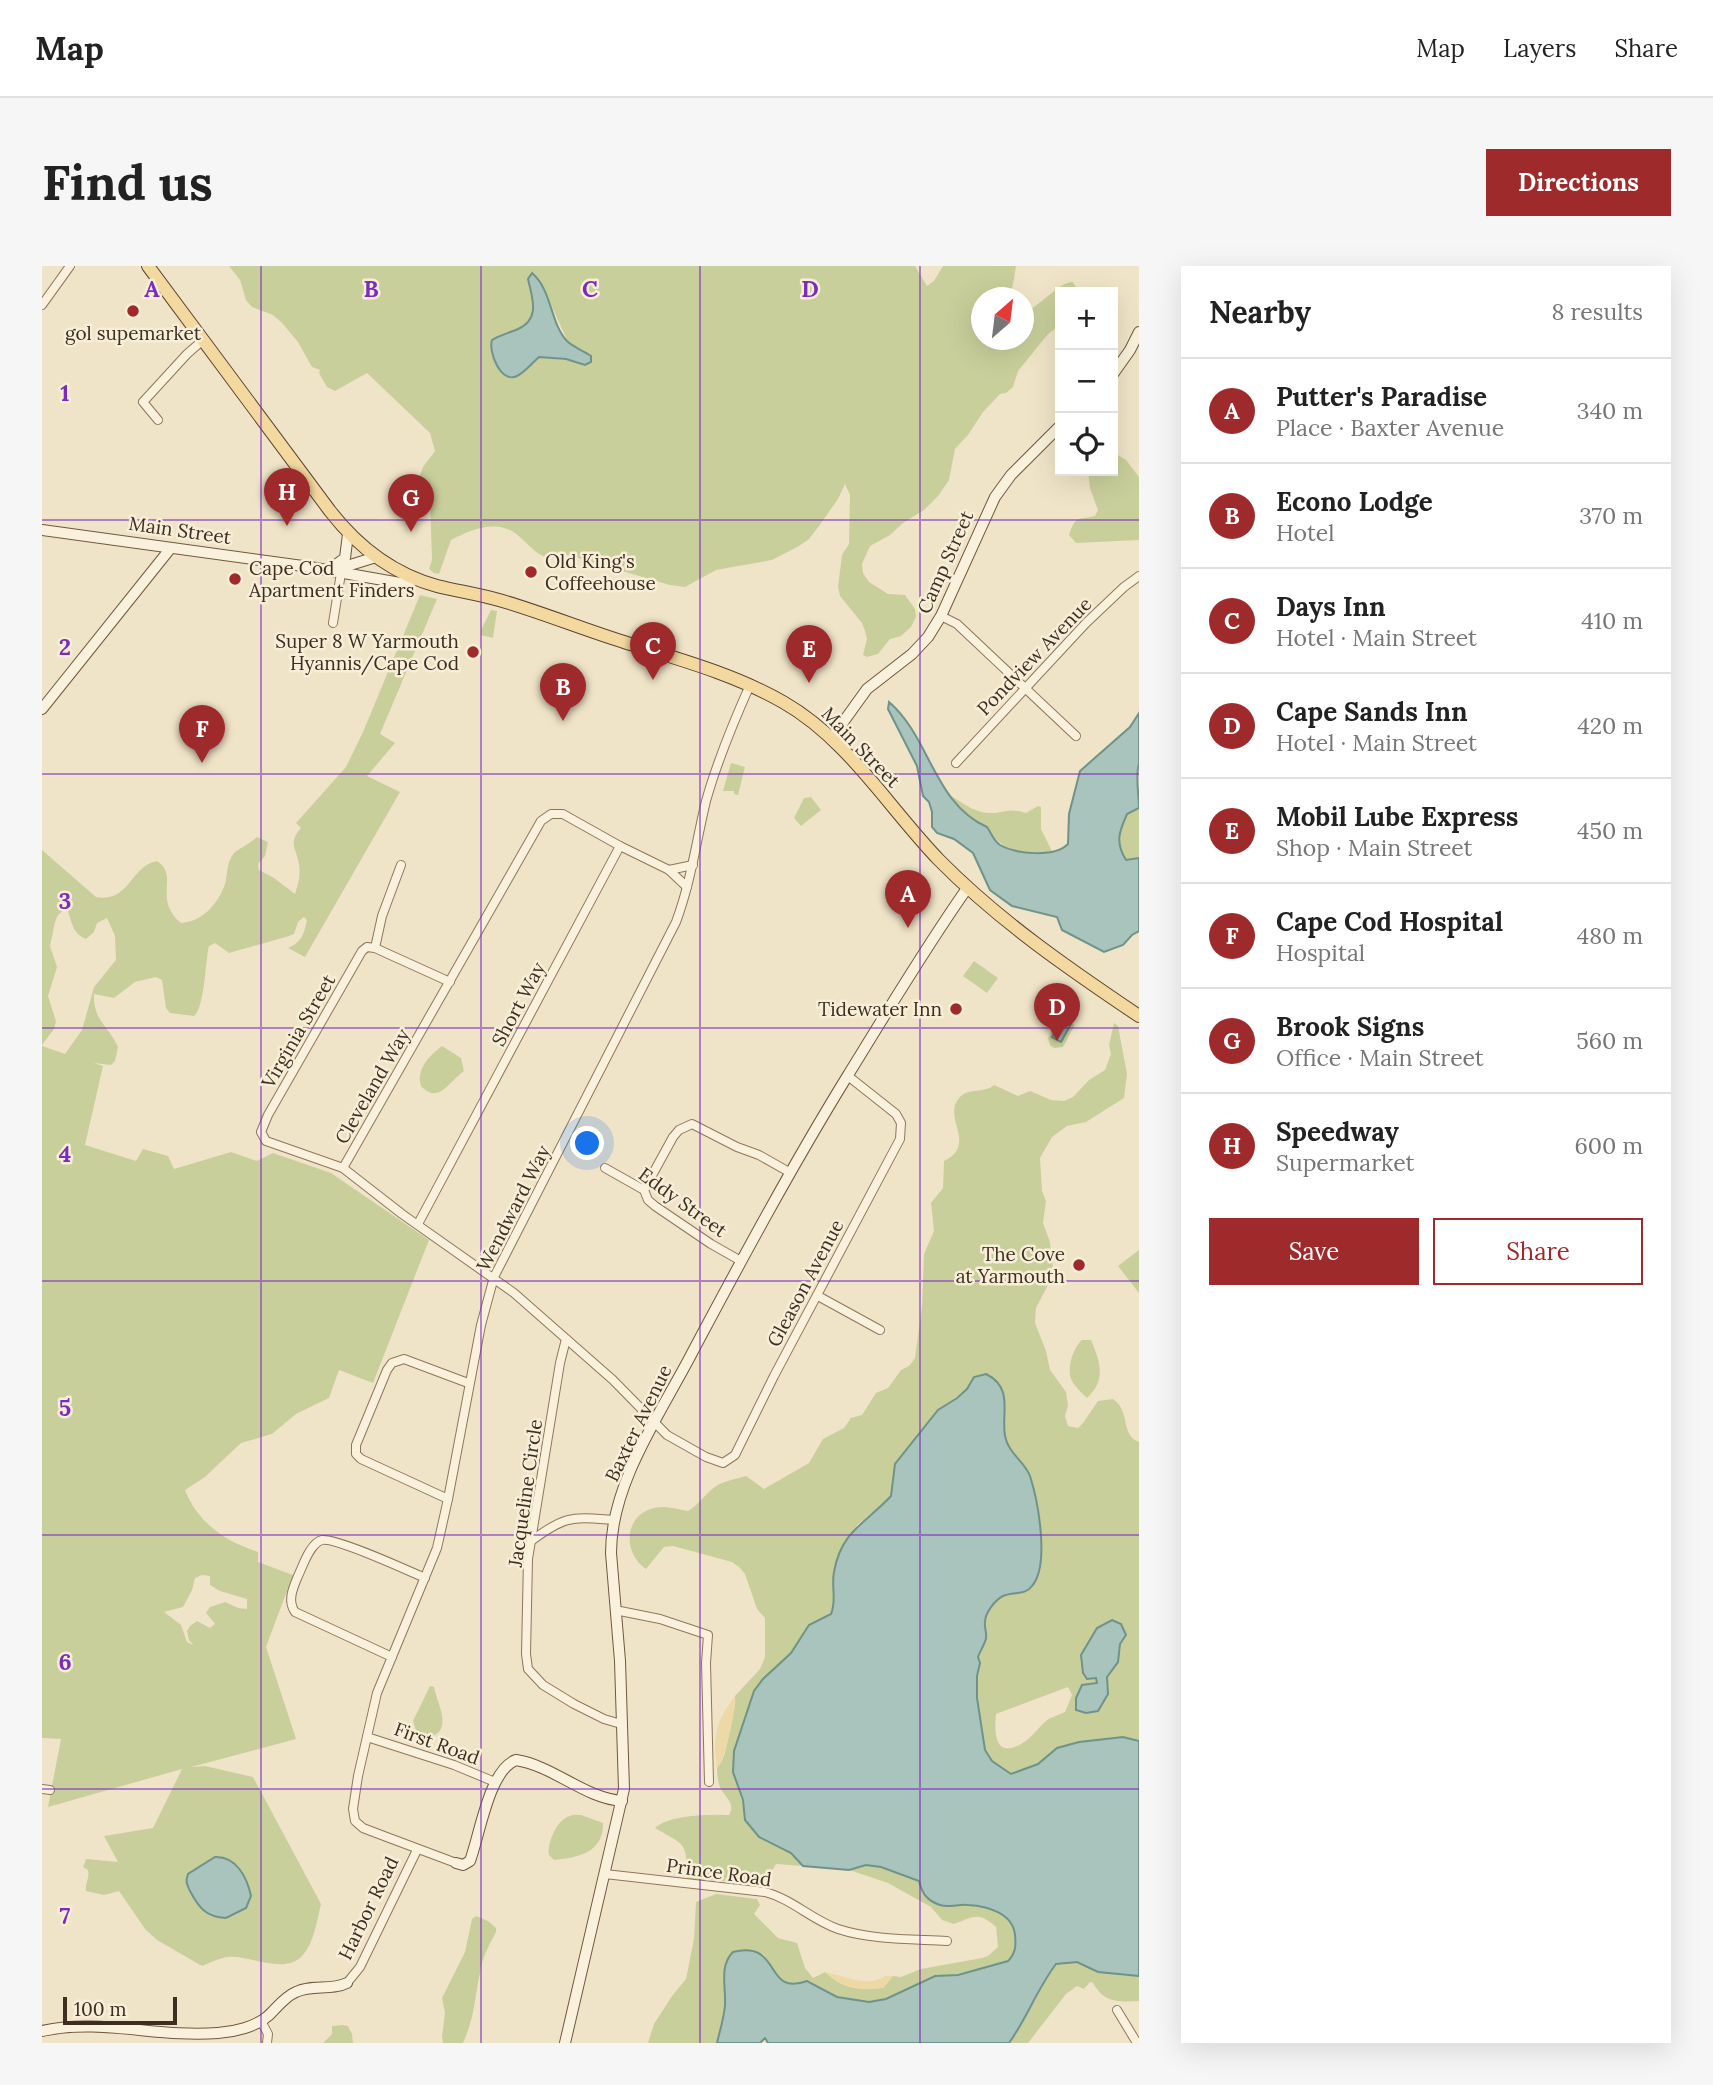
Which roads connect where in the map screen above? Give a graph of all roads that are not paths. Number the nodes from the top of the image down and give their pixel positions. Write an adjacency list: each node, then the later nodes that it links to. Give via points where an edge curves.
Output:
1 (70, 266): 3 (street)
2 (148, 266): 5 (main road)
3 (42, 305)
4 (1139, 332): 6 (street)
5 (203, 340): 7 (street, via 143,402); 10 (main road)
6 (1118, 368)
7 (158, 420)
8 (1055, 431): 16 (street, Camp Street, via 995,497)
9 (42, 530): 11 (street, Main Street)
10 (348, 534): 12 (main road); 13 (street, via 345,558)
11 (170, 549): 13 (street, Main Street); 20 (street)
12 (376, 557): 13 (street, Main Street); 15 (main road, Main Street)
13 (338, 569): 15 (street, Main Street, via 400,583); 17 (street)
14 (1139, 576): 19 (street, Pondview Avenue, via 1086,623)
15 (417, 579): 18 (main road, Main Street, via 499,600)
16 (941, 616): 19 (street, via 957,624); 22 (street, Camp Street, via 912,654 859,696)
17 (334, 622)
18 (750, 685): 22 (main road, Main Street, via 793,708); 26 (street, Wendward Way, via 716,768)
19 (1026, 688): 21 (street); 23 (street, Pondview Avenue)
20 (42, 709)
21 (1076, 736)
22 (831, 739): 29 (main road, Main Street)
23 (956, 763)
24 (620, 846): 27 (street); 31 (street, Cleveland Way, via 562,814 547,816); 38 (street, Short Way)
25 (401, 865): 30 (street)
26 (693, 865): 27 (street); 28 (street, Wendward Way)
27 (669, 870): 28 (street)
28 (687, 887): 40 (street, Wendward Way, via 676,922)
29 (968, 887): 32 (main road, Main Street, via 1000,916); 33 (street, Baxter Avenue)
30 (375, 948): 31 (street); 34 (street, Virginia Street, via 362,951 261,1132 266,1141)
31 (450, 982): 34 (street, Cleveland Way)
32 (1139, 1016)
33 (848, 1076): 36 (street, Baxter Avenue); 41 (street, Gleason Avenue, via 896,1114 900,1139)
34 (343, 1168): 38 (street, Cleveland Way)
35 (605, 1168): 37 (street, Eddy Street)
36 (789, 1172): 37 (street, via 692,1124 679,1130); 39 (street, Baxter Avenue)
37 (644, 1190): 39 (street, Eddy Street, via 655,1206)
38 (418, 1224): 40 (street, Cleveland Way)
39 (741, 1261): 45 (street, Baxter Avenue)
40 (494, 1277): 43 (street, Cleveland Way); 44 (street, Wendward Way)
41 (818, 1296): 42 (street); 46 (street, Gleason Avenue)
42 (880, 1330)
43 (566, 1339): 45 (street, Cleveland Way); 49 (street, Jacqueline Circle)
44 (468, 1383): 47 (street, Wendward Way); 47 (street, via 404,1359 392,1363 356,1445 361,1459)
45 (655, 1422): 46 (street, Cleveland Way, via 667,1435 716,1462); 48 (street, Baxter Avenue)
46 (734, 1455)
47 (448, 1499): 50 (street, Wendward Way)
48 (614, 1520): 49 (street, via 574,1517 555,1523); 51 (street, Baxter Avenue)
49 (531, 1541): 53 (street, Jacqueline Circle, via 528,1669 543,1685 574,1704)
50 (425, 1578): 52 (street, Wendward Way); 52 (street, via 334,1540 323,1540 314,1545 293,1587 295,1612)
51 (615, 1610): 53 (street, Baxter Avenue); 56 (street, via 708,1635)
52 (392, 1657): 54 (street, Wendward Way)
53 (621, 1724): 57 (street, Baxter Avenue)
54 (367, 1737): 55 (street, First Road); 58 (street, Wendward Way, via 353,1809 355,1821)
55 (495, 1782): 57 (street, via 502,1768 516,1760 608,1800); 59 (street, via 470,1861)
56 (709, 1782)
57 (622, 1801): 60 (street, Baxter Avenue)
58 (417, 1850): 59 (street); 62 (street, Harbor Road, via 360,1967)
59 (456, 1863)
60 (605, 1874): 61 (street, Prince Road, via 765,1892 836,1928); 68 (street, Baxter Avenue)
61 (947, 1941)
62 (347, 1983): 64 (street, Harbor Road, via 298,1991)
63 (1117, 2010): 69 (street)
64 (261, 2021): 66 (street, via 230,2032); 67 (street)
65 (42, 2031): 66 (street, via 83,2026)
66 (183, 2038)
67 (267, 2043)
68 (565, 2043)
69 (1137, 2043)

